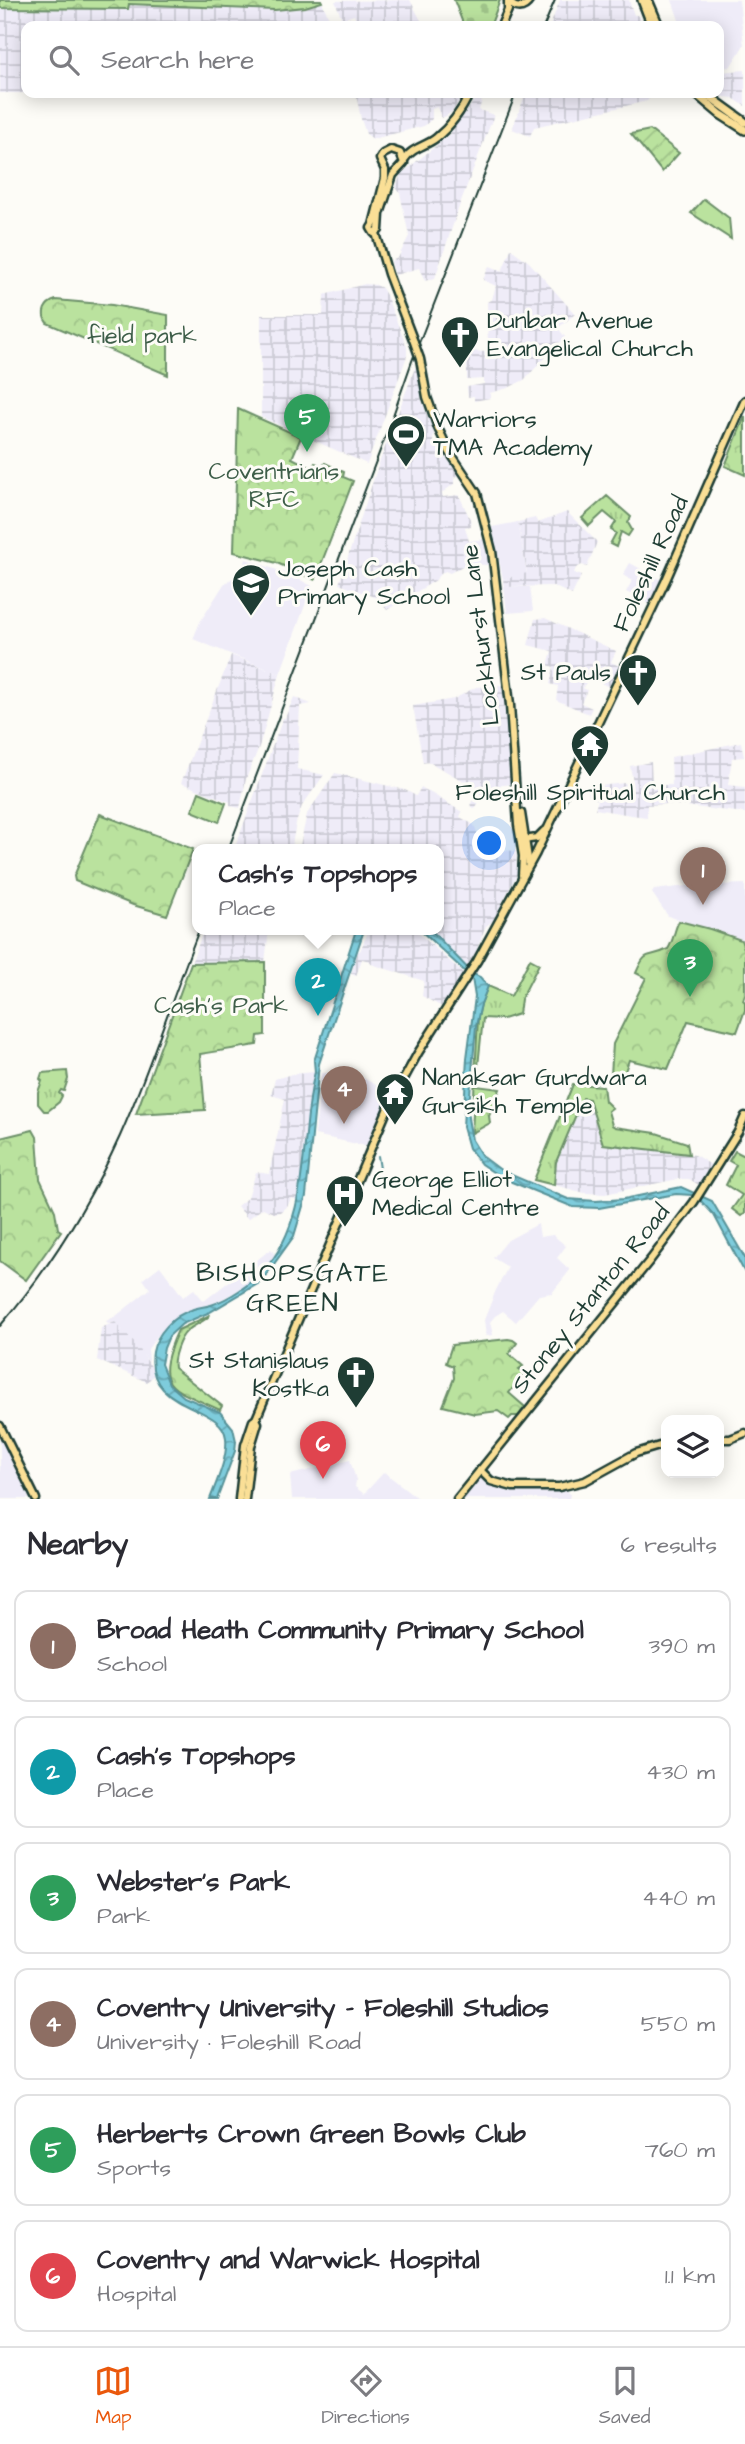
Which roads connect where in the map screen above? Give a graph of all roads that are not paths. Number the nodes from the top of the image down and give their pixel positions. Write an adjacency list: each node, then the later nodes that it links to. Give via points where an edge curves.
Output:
1 (530, 0): 5 (main road)
2 (642, 0): 8 (highway)
3 (648, 0): 9 (highway)
4 (508, 1): 5 (main road); 6 (main road)
5 (519, 8): 7 (main road)
6 (503, 21)
7 (505, 21)
8 (650, 21)
9 (657, 21)
10 (467, 98): 15 (main road, via 449,125)
11 (701, 98): 14 (highway)
12 (712, 98): 13 (highway)
13 (745, 122)
14 (745, 130)
15 (422, 145): 16 (main road); 17 (main road)
16 (397, 151): 17 (main road); 18 (main road, via 383,154)
17 (404, 160): 19 (main road)
18 (385, 170): 19 (main road); 20 (main road)
19 (395, 172): 20 (main road)
20 (376, 228): 24 (main road, Lockhurst Lane, bridge, via 438,428 480,500 492,551)
21 (745, 400): 22 (main road, Foleshill Road, via 666,580)
22 (546, 830): 23 (main road, Foleshill Road); 24 (main road)
23 (542, 839): 24 (main road, via 534,845); 25 (main road, Foleshill Road)
24 (524, 843): 25 (main road, Lockhurst Lane); 26 (main road, Lockhurst Lane)
25 (529, 867): 26 (main road, Foleshill Road)
26 (521, 880): 28 (main road, Foleshill Road, via 387,1108)
27 (745, 1116): 33 (main road, Stoney Stanton Road, via 701,1191 651,1259)
28 (256, 1419): 35 (main road, Foleshill Road, via 245,1445); 36 (main road, Foleshill Road)
29 (0, 1426): 34 (main road)
30 (745, 1433): 31 (main road)
31 (724, 1439)
32 (661, 1446): 33 (main road, via 559,1487 513,1487 491,1481)
33 (480, 1470): 37 (main road, Stoney Stanton Road)
34 (36, 1499)
35 (239, 1499)
36 (245, 1499)
37 (457, 1499)

